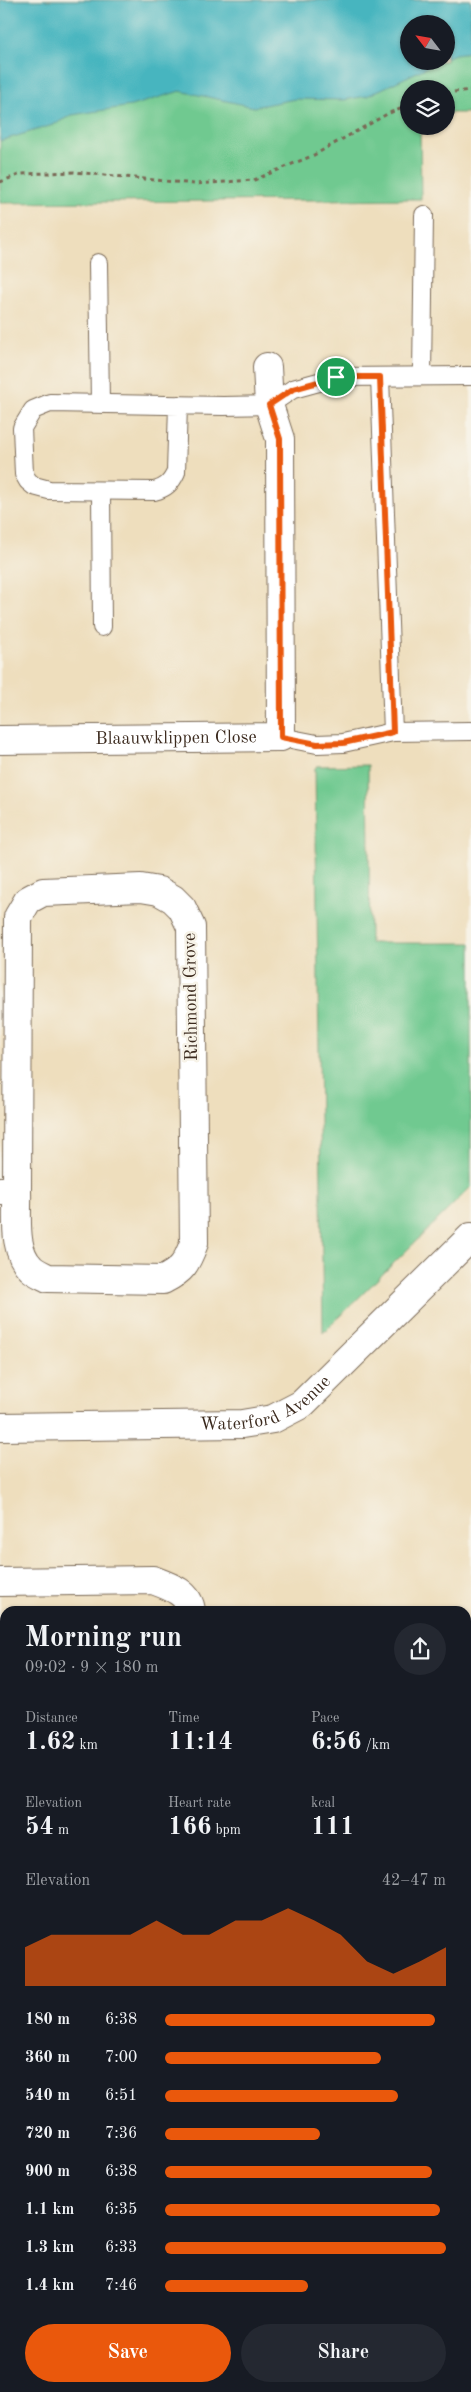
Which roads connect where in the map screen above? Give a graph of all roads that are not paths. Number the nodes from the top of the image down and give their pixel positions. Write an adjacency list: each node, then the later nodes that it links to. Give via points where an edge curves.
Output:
1 (424, 215): 4 (lane)
2 (98, 263): 7 (lane)
3 (267, 367): 9 (street, Blaauwklippen Close)
4 (422, 376): 5 (lane); 6 (lane)
5 (471, 376)
6 (380, 377): 9 (lane, via 336,377 312,382 293,389); 13 (lane)
7 (100, 403): 8 (lane); 10 (lane, via 50,403 33,410 22,428 24,474 34,486 49,490)
8 (178, 405): 9 (lane); 10 (lane, via 176,472 172,481 164,489 154,491)
9 (269, 405): 14 (street, Blaauwklippen Close, via 280,439)
10 (101, 490): 11 (lane)
11 (102, 628)
12 (471, 731): 13 (lane)
13 (393, 732): 14 (lane, via 343,743 317,744)
14 (281, 737): 15 (street, Blaauwklippen Close)
15 (0, 740)
16 (9, 1191): 16 (street, Richmond Grove, via 18,916 28,900 43,892 141,888 159,891 182,908 191,927 194,1243 186,1263 163,1280 48,1278 24,1260)
17 (471, 1237): 18 (street, Waterford Avenue, via 302,1404 273,1419 242,1424)
18 (0, 1427)
19 (0, 1582): 20 (street, via 152,1580 175,1587)
20 (190, 1606)

